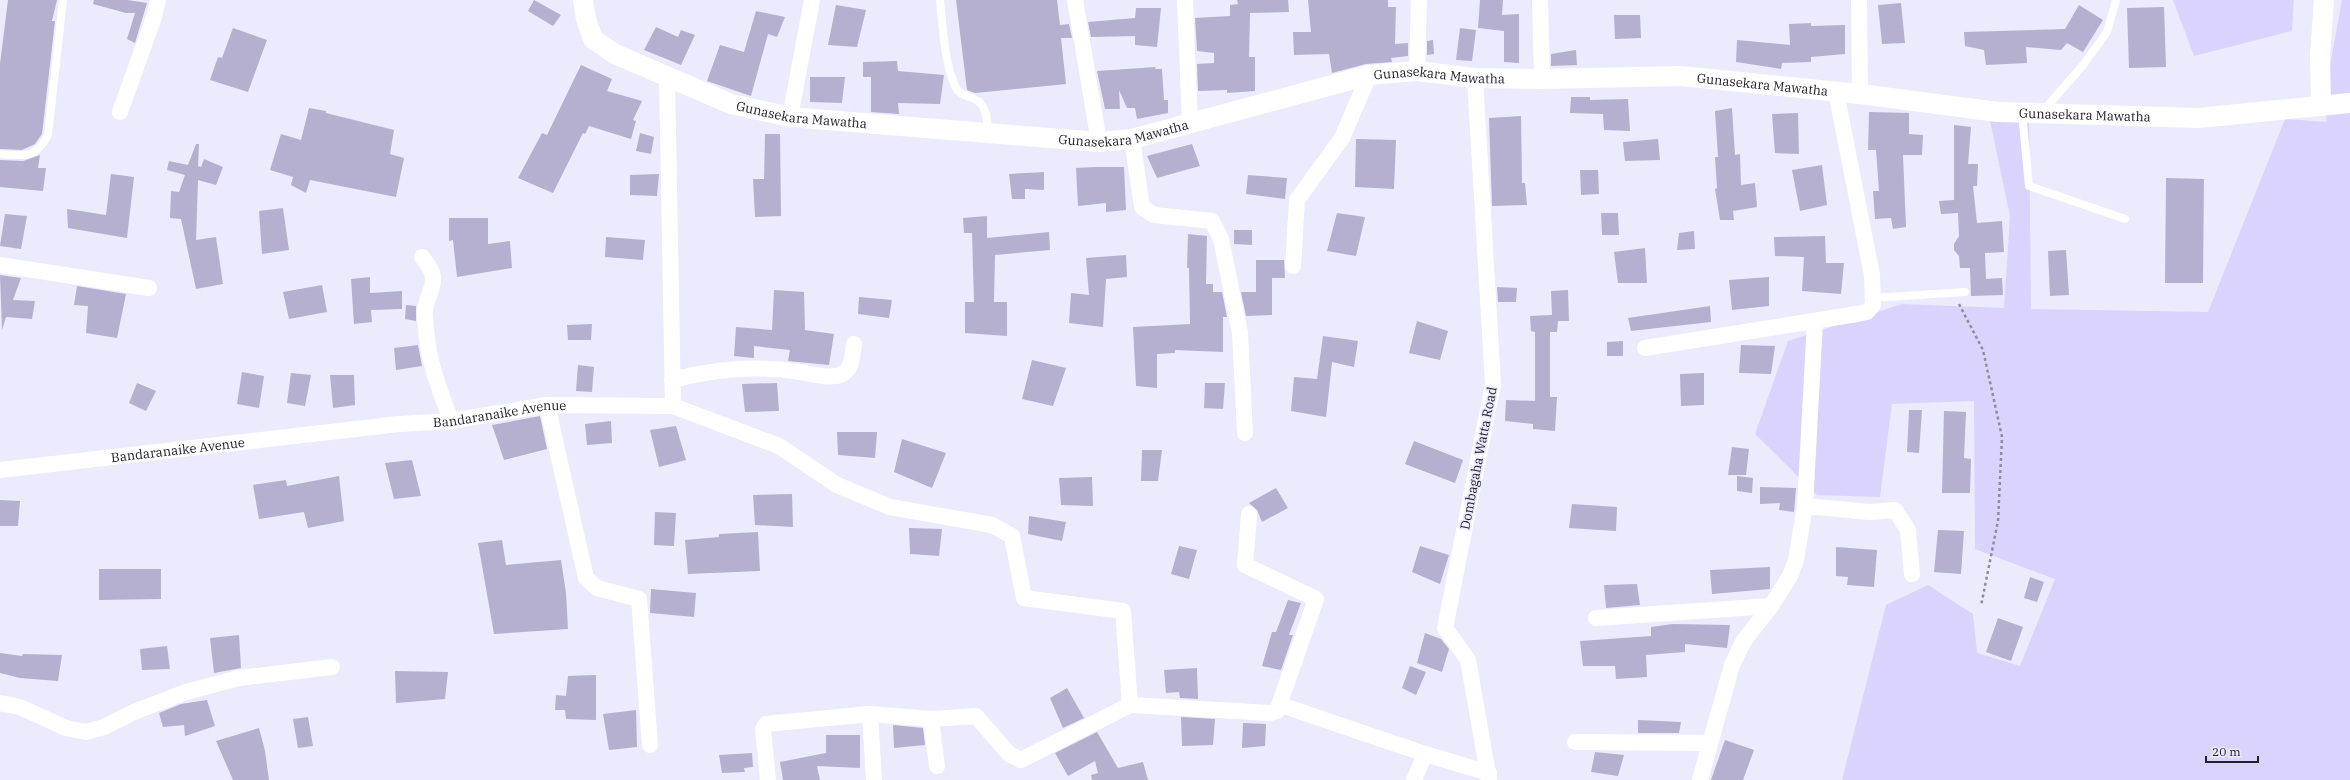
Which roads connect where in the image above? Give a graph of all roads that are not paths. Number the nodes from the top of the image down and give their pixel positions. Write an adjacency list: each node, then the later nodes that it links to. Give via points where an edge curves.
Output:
1 (63, 0): 29 (lane, via 48,134 41,148 27,156)
2 (158, 0): 22 (street)
3 (583, 0): 15 (street, Gunasekara Mawatha, via 593,39 615,54)
4 (812, 0): 24 (street)
5 (940, 0): 26 (lane, via 947,58 955,87 963,96 978,101 985,111)
6 (1074, 0): 28 (street)
7 (1185, 0): 25 (street)
8 (1419, 0): 13 (street)
9 (1540, 0): 17 (street)
10 (1859, 0): 19 (street)
11 (2116, 0): 23 (lane, via 2107,32 2084,64)
12 (2324, 0): 21 (street, via 2320,55)
13 (1417, 71): 14 (street, Gunasekara Mawatha); 16 (street, Gunasekara Mawatha)
14 (1369, 75): 25 (street, Gunasekara Mawatha); 33 (street, via 1342,138 1297,200)
15 (667, 77): 24 (street, Gunasekara Mawatha, via 731,104); 40 (street)
16 (1475, 78): 17 (street, Gunasekara Mawatha); 62 (street, Dombagaha Watta Road, via 1493,384 1445,628 1468,660)
17 (1542, 79): 18 (street, Gunasekara Mawatha, via 1681,76)
18 (1836, 92): 19 (street, Gunasekara Mawatha); 36 (street, via 1872,275)
19 (1860, 94): 23 (street, Gunasekara Mawatha, via 1998,112)
20 (2350, 103): 21 (street, Gunasekara Mawatha)
21 (2321, 106): 23 (street, Gunasekara Mawatha, via 2198,118)
22 (120, 112)
23 (2031, 113): 30 (lane, via 2029,186)
24 (790, 117): 26 (street, Gunasekara Mawatha)
25 (1190, 124): 27 (street, Gunasekara Mawatha)
26 (989, 133): 28 (street, Gunasekara Mawatha)
27 (1132, 139): 28 (street, Gunasekara Mawatha); 44 (street, via 1142,207 1154,215 1212,221 1221,239 1240,333)
28 (1099, 142)
29 (0, 154)
30 (2125, 219)
31 (422, 257): 43 (street, via 432,269 434,282 425,311 427,347)
32 (0, 265): 34 (street)
33 (1293, 266)
34 (149, 288)
35 (1965, 292): 36 (lane)
36 (1872, 298): 37 (street, via 1873,305 1868,312)
37 (1815, 322): 39 (street); 46 (street)
38 (854, 344): 40 (street, via 851,365 843,374 832,376 746,368 719,369)
39 (1645, 348)
40 (672, 380): 42 (street)
41 (547, 405): 42 (street, Bandaranaike Avenue); 43 (street, Bandaranaike Avenue); 59 (street, via 586,578 597,588 639,598)
42 (673, 406): 53 (street, via 779,446 837,485 890,507 992,525 1012,536 1024,598 1123,611)
43 (451, 421): 45 (street, Bandaranaike Avenue, via 399,424)
44 (1245, 433)
45 (0, 470)
46 (1804, 506): 48 (street, via 1870,512 1895,510 1908,530); 49 (street, via 1796,560 1790,576)
47 (1248, 514): 54 (street, via 1244,565 1316,599)
48 (1912, 574)
49 (1771, 606): 50 (street); 58 (street, via 1743,642 1732,665)
50 (1596, 618)
51 (332, 667): 52 (street, via 239,678 186,692 134,712 104,727 86,732 66,728 20,706)
52 (0, 703)
53 (1130, 705): 54 (street, via 1271,713 1277,711); 56 (street, via 1021,760 1009,754 976,716)
54 (1281, 705): 60 (street)
55 (870, 714): 56 (street); 63 (street, via 766,724 764,729); 64 (street)
56 (931, 719): 61 (street)
57 (1575, 742): 58 (street)
58 (1710, 743): 66 (street)
59 (650, 745)
60 (1425, 754): 62 (street); 65 (street)
61 (937, 766)
62 (1489, 777)
63 (768, 780)
64 (874, 780)
65 (1414, 780)
66 (1700, 780)

